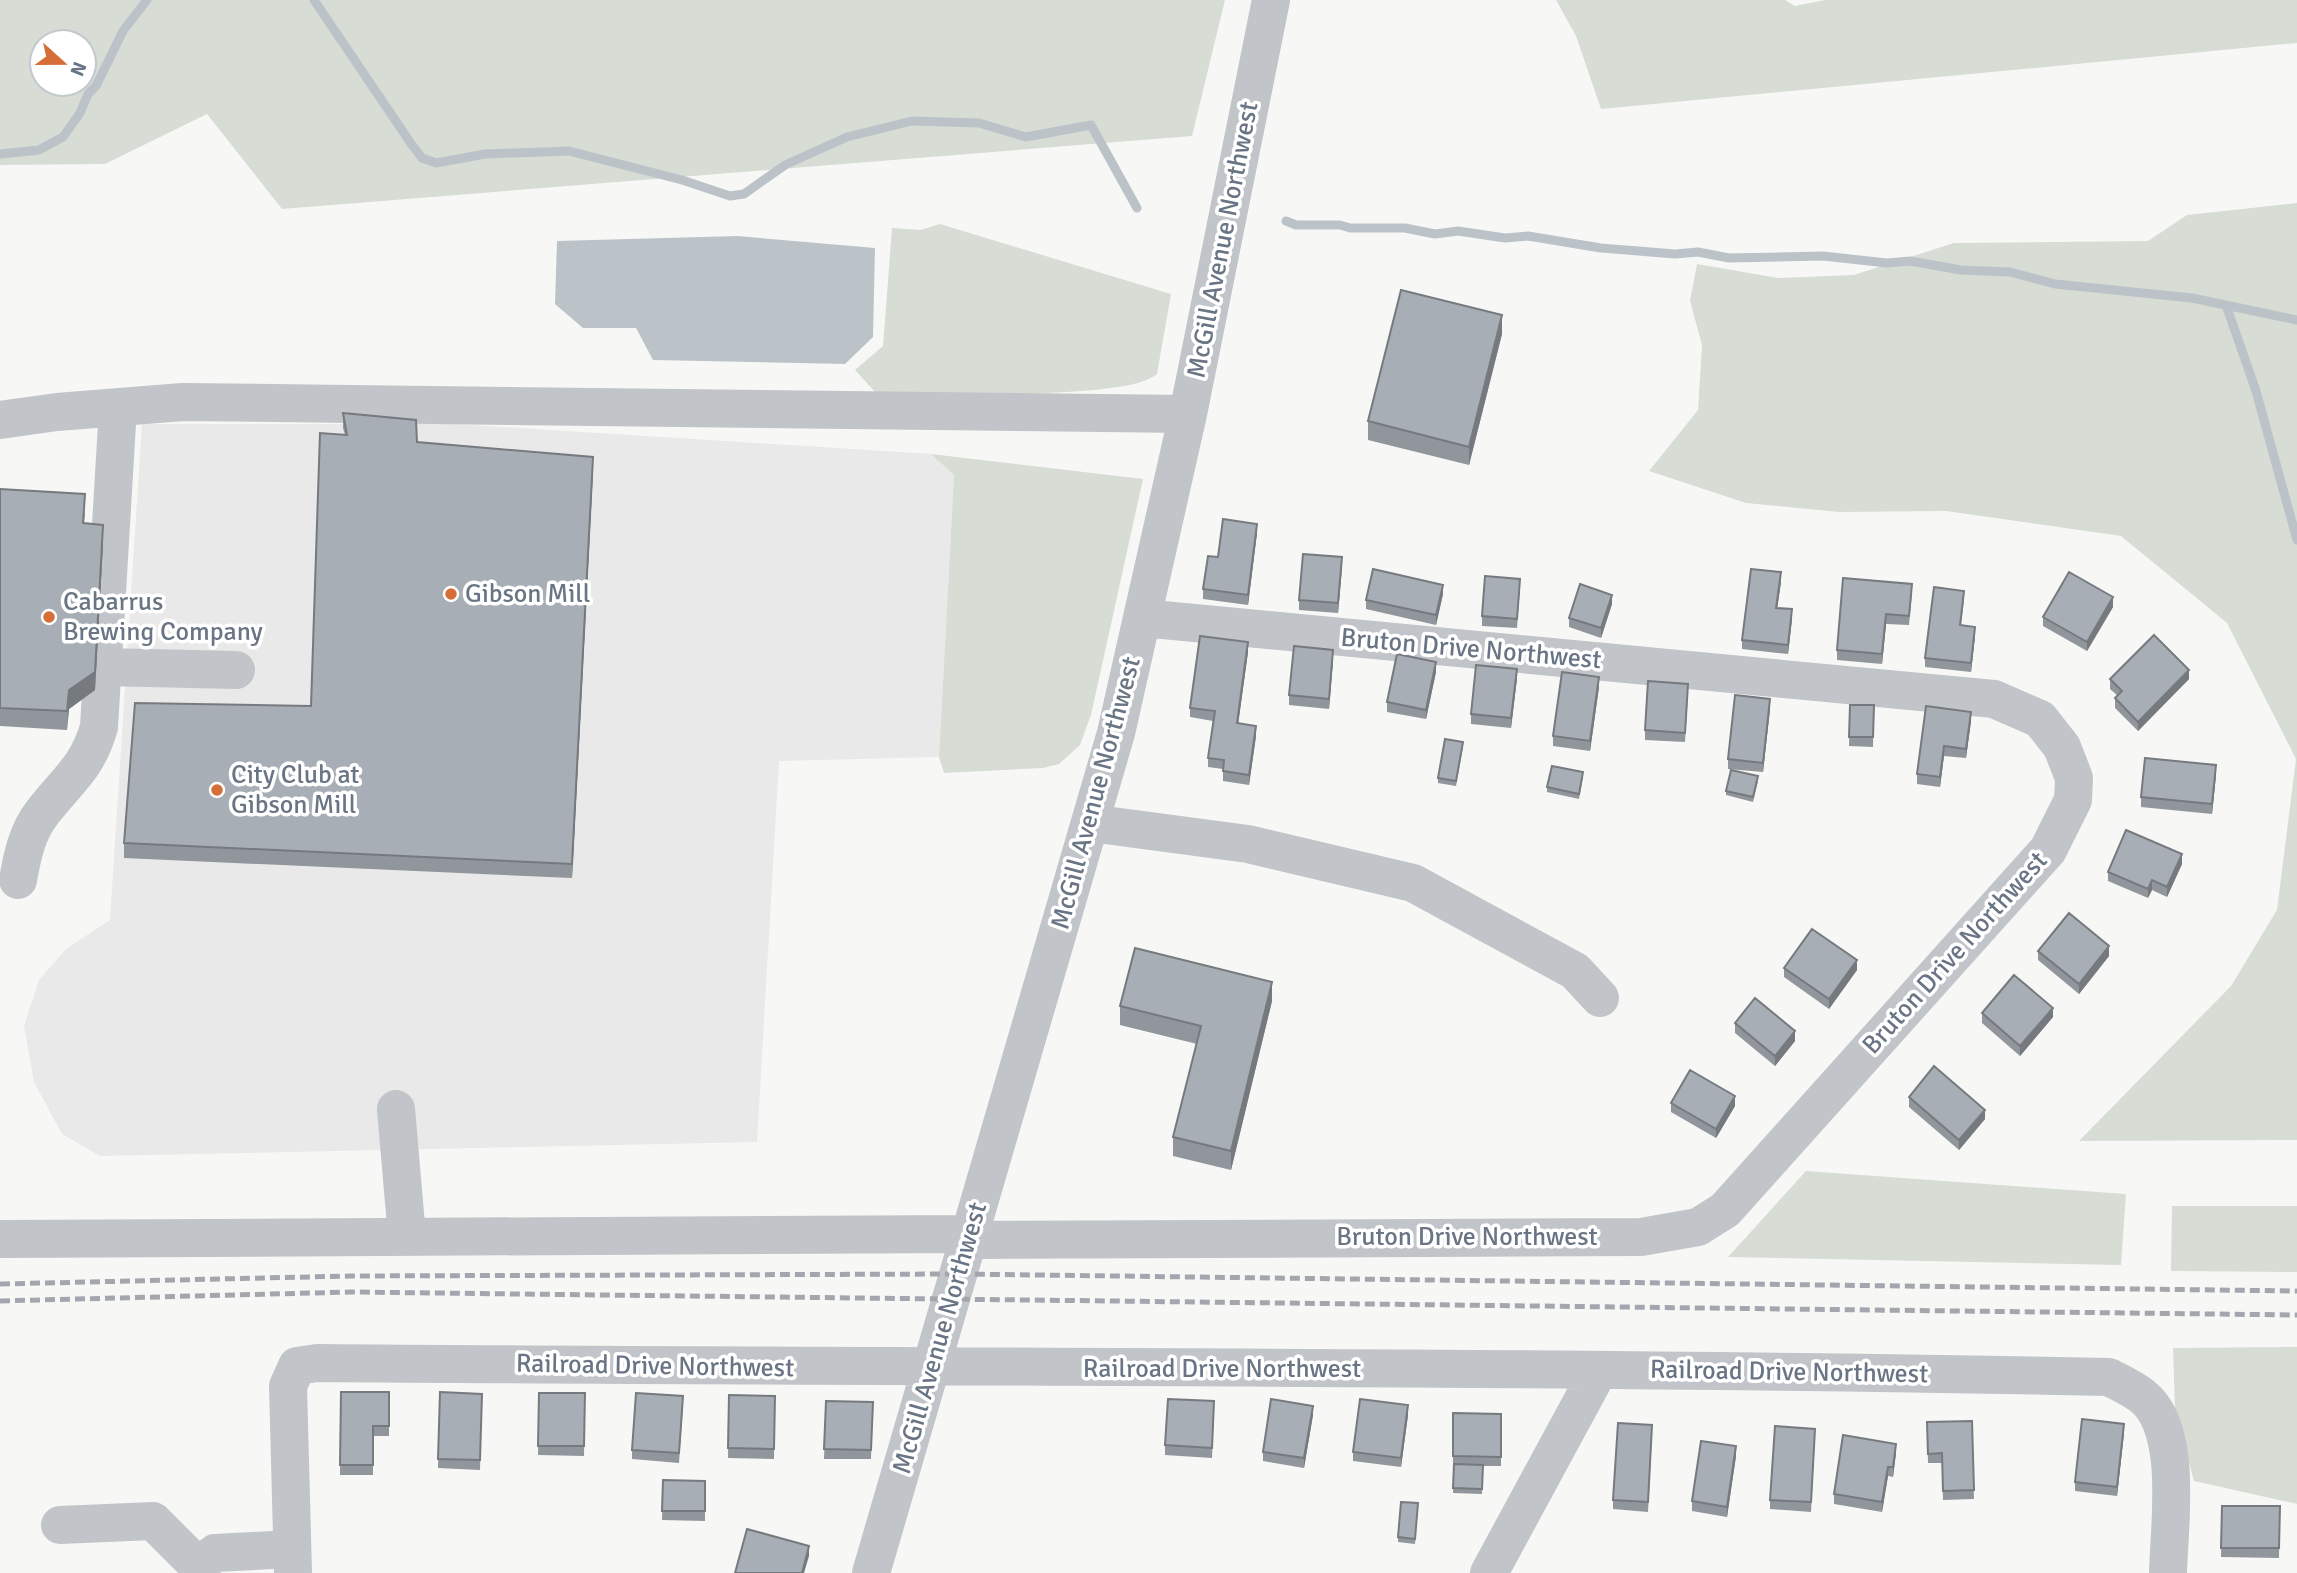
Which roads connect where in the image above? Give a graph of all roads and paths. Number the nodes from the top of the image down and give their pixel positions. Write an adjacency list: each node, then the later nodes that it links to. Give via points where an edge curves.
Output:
1 (1271, 0): 3 (street, McGill Avenue Northwest)
2 (118, 407): 3 (street, via 183,402); 4 (street); 6 (street)
3 (1188, 414): 5 (street, McGill Avenue Northwest)
4 (0, 420)
5 (1142, 618): 8 (street, McGill Avenue Northwest); 13 (street, Bruton Drive Northwest, via 1994,699 2040,719 2062,747 2074,778 2073,800 2048,850 1726,1210 1698,1227 1641,1237)
6 (103, 667): 7 (street); 9 (street, via 93,747 85,764 40,814 25,847)
7 (236, 670)
8 (1090, 823): 10 (street, via 1248,844 1413,883 1575,971); 13 (street, McGill Avenue Northwest)
9 (18, 880)
10 (1600, 998)
11 (396, 1109): 12 (street)
12 (407, 1237): 13 (street, Bruton Drive Northwest); 14 (street, Bruton Drive Northwest)
13 (970, 1237): 15 (street, McGill Avenue Northwest)
14 (0, 1239)
15 (929, 1369): 16 (street, Railroad Drive Northwest); 18 (street, Railroad Drive Northwest, via 297,1366 288,1386); 20 (street, McGill Avenue Northwest)
16 (1599, 1370): 21 (street); 22 (street, Railroad Drive Northwest, via 2109,1377 2143,1396 2158,1414 2166,1439 2170,1471)
17 (60, 1525): 19 (street, via 153,1521)
18 (292, 1561): 19 (street, via 215,1553)
19 (198, 1569)
20 (871, 1573)
21 (1489, 1573)
22 (2168, 1573)

